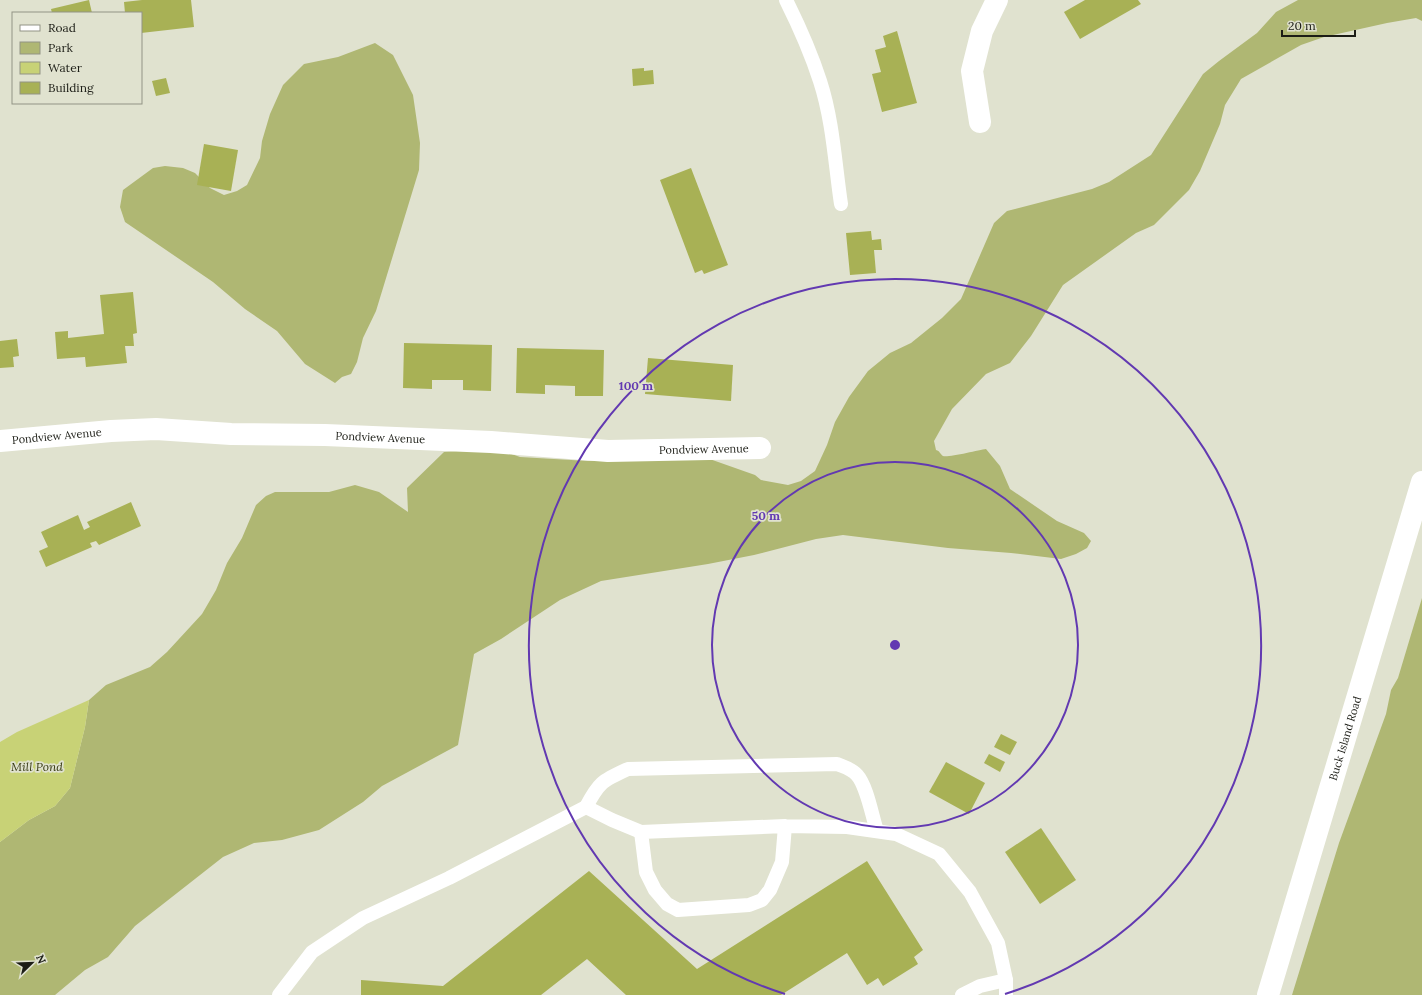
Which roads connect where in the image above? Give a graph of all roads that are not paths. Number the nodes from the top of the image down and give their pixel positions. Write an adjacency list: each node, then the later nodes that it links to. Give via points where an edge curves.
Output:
1 (786, 0): 4 (lane, via 821,82)
2 (997, 0): 3 (street, via 982,31 972,71)
3 (980, 122)
4 (841, 204)
5 (0, 440): 6 (street, Pondview Avenue, via 111,430 156,429 231,434 491,442 608,451)
6 (760, 448)
7 (1422, 482): 16 (street, Buck Island Road)
8 (586, 807): 10 (lane, via 603,780 628,769 837,764 857,774 863,784); 11 (lane); 13 (lane, via 449,878 363,918 312,952)
9 (785, 826): 10 (lane, via 847,827); 11 (lane); 11 (lane, via 782,862 770,890 762,900 749,905 678,910 667,904 655,890 646,872)
10 (877, 831): 12 (lane, via 896,834 939,854 970,892 998,943)
11 (641, 832)
12 (1006, 980): 14 (lane, via 980,986); 15 (lane)
13 (280, 995)
14 (962, 995)
15 (1006, 995)
16 (1268, 995)

